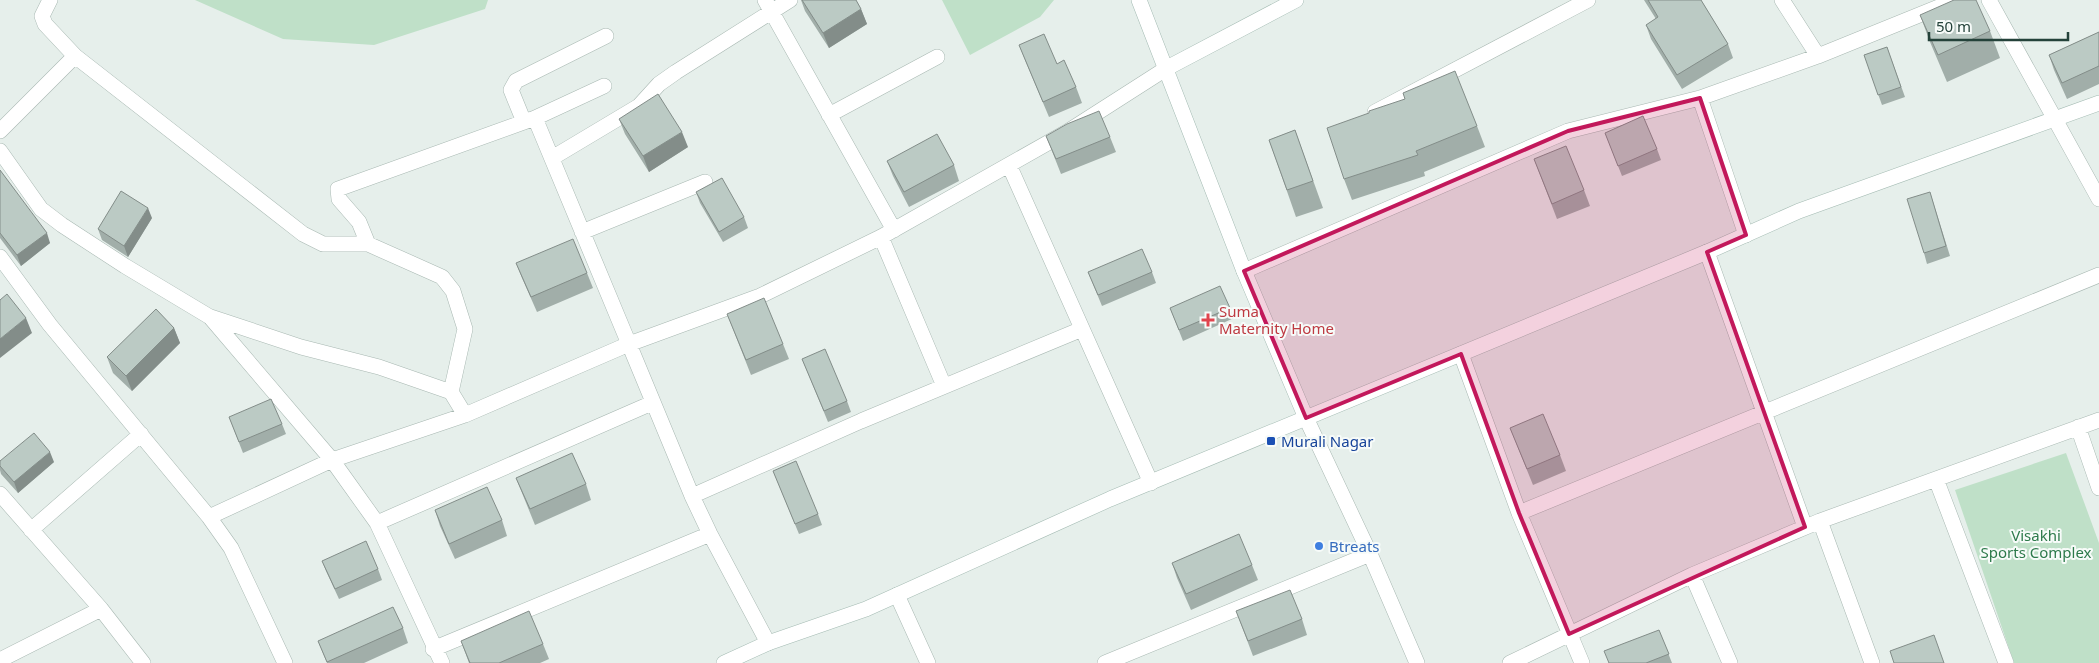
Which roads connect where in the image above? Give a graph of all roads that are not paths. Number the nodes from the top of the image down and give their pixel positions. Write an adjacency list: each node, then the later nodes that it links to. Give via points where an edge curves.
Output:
1 (50, 0): 11 (street, via 42,16 45,24)
2 (790, 0): 9 (street)
3 (1139, 0): 14 (street)
4 (1296, 0): 14 (street)
5 (1588, 0): 18 (street)
6 (1782, 0): 12 (street)
7 (1956, 0): 12 (street)
8 (1989, 0): 20 (street)
9 (768, 6): 19 (street); 24 (street, via 659,84 639,106)
10 (606, 36): 21 (street, via 516,81 511,90)
11 (75, 56): 22 (street); 31 (street, via 303,234 323,244)
12 (1818, 56): 16 (street)
13 (937, 57): 19 (street)
14 (1167, 68): 25 (street); 34 (street)
15 (604, 86): 21 (street)
16 (1700, 98): 30 (street); 34 (street, via 1568,131)
17 (2099, 103): 20 (street)
18 (1371, 114)
19 (829, 115): 29 (street)
20 (2054, 119): 27 (street); 30 (street, via 1808,208)
21 (530, 120): 24 (street); 31 (street, via 338,189 339,199 359,222)
22 (0, 131)
23 (0, 151): 36 (street, via 41,210 101,251)
24 (552, 158): 28 (street)
25 (1010, 165): 29 (street); 37 (street)
26 (705, 182): 28 (street)
27 (2099, 200)
28 (582, 232): 38 (street)
29 (887, 234): 38 (street, via 760,296); 40 (street)
30 (1746, 235): 32 (street)
31 (368, 244): 41 (street, via 442,277 453,291 465,329)
32 (1707, 252): 39 (street); 43 (street)
33 (0, 257): 48 (street, via 50,325)
34 (1244, 271): 45 (street)
35 (2099, 275): 43 (street)
36 (210, 317): 41 (street, via 301,347 379,367); 49 (street)
37 (1082, 329): 40 (street); 51 (street)
38 (629, 344): 42 (street); 44 (street)
39 (1461, 354): 45 (street); 55 (street)
40 (944, 386): 54 (street)
41 (450, 392): 44 (street)
42 (652, 403): 54 (street); 58 (street)
43 (1764, 412): 55 (street); 59 (street)
44 (465, 415): 49 (street)
45 (1306, 418): 51 (street); 62 (street)
46 (2099, 420): 47 (street)
47 (2078, 427): 50 (street); 52 (street)
48 (141, 434): 56 (street); 60 (street)
49 (332, 460): 56 (street); 58 (street)
50 (1936, 479): 57 (street); 82 (street)
51 (1151, 483): 64 (street)
52 (2099, 488)
53 (0, 494): 60 (street)
54 (692, 496): 61 (street)
55 (1519, 513): 66 (street)
56 (209, 517): 72 (street, via 231,548)
57 (1820, 521): 59 (street); 81 (street)
58 (377, 523): 68 (street)
59 (1805, 527): 63 (street)
60 (32, 530): 65 (street)
61 (710, 534): 67 (street); 68 (street)
62 (1370, 554): 76 (street); 77 (street)
63 (1692, 576): 66 (street); 80 (street)
64 (896, 595): 67 (street, via 866,609); 75 (street)
65 (101, 609): 70 (street); 71 (street)
66 (1569, 634): 78 (street); 79 (street)
67 (768, 643): 69 (street)
68 (433, 649): 73 (street)
69 (747, 658): 74 (street)
70 (0, 660)
71 (143, 663)
72 (285, 663)
73 (442, 663)
74 (724, 663)
75 (928, 663)
76 (1105, 663)
77 (1417, 663)
78 (1510, 663)
79 (1582, 663)
80 (1730, 663)
81 (1872, 663)
82 (2006, 663)

